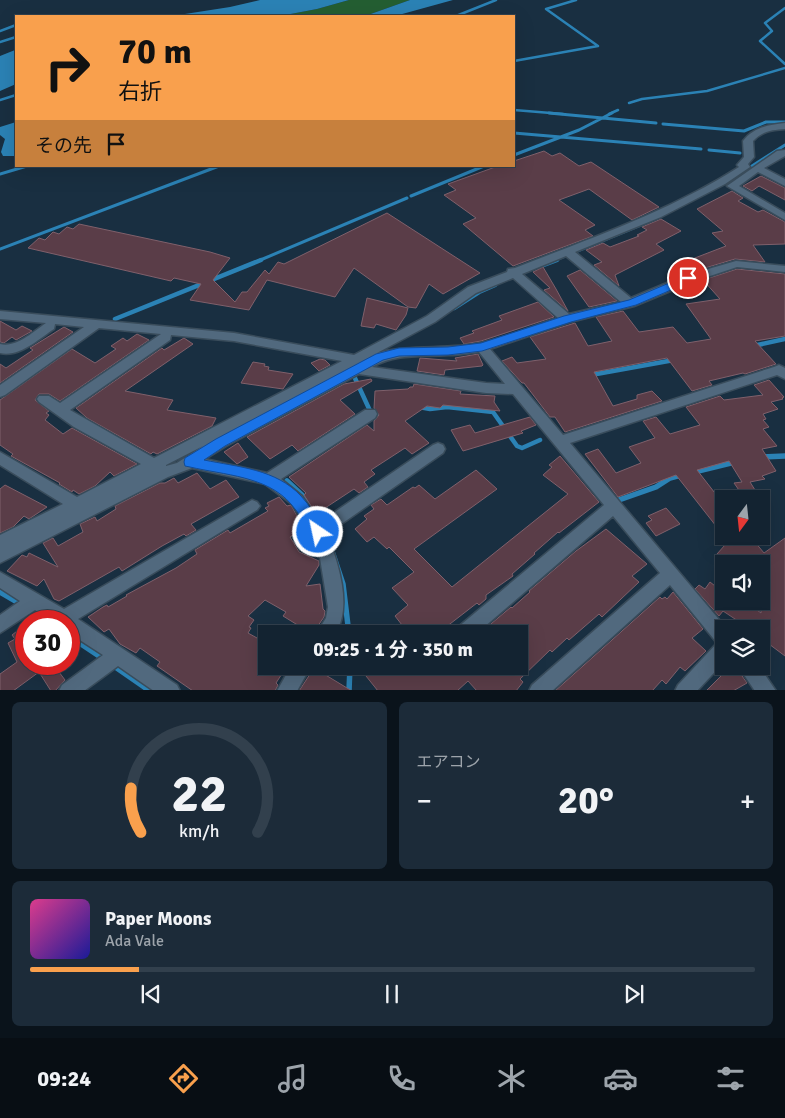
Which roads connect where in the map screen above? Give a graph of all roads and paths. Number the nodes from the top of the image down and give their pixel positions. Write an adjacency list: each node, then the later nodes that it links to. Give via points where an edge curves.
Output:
1 (785, 126): 7 (street, via 754,133 748,141 749,157 742,164 745,167 722,182)
2 (785, 153): 3 (street)
3 (757, 168): 4 (street); 5 (street)
4 (785, 183)
5 (732, 186): 6 (street); 7 (street, via 662,220)
6 (785, 217)
7 (571, 254): 9 (street); 10 (street)
8 (785, 269): 10 (street, via 736,264 688,278)
9 (516, 274): 12 (street); 18 (street, via 473,294)
10 (630, 303): 12 (street)
11 (0, 315): 13 (street)
12 (568, 319): 16 (street)
13 (94, 325): 18 (street, via 234,337); 21 (street)
14 (50, 326): 17 (street, via 18,348)
15 (166, 337): 23 (street)
16 (482, 347): 18 (street, via 399,352); 20 (street)
17 (0, 348)
18 (359, 363): 20 (street, via 486,388); 28 (street); 29 (street)
19 (785, 374): 25 (street, via 779,370)
20 (518, 389): 25 (street)
21 (0, 392)
22 (44, 399): 23 (street)
23 (60, 410): 29 (street)
24 (370, 414): 30 (street)
25 (561, 441): 32 (street)
26 (438, 449): 34 (street)
27 (0, 458): 33 (street)
28 (190, 462): 29 (street); 30 (street)
29 (160, 468): 33 (street)
30 (269, 479): 34 (street, via 297,500)
31 (252, 506): 41 (street)
32 (614, 506): 37 (street); 44 (street)
33 (79, 509): 35 (street); 36 (street)
34 (322, 530): 43 (street, via 336,607)
35 (0, 543)
36 (0, 555)
37 (671, 574): 45 (street); 54 (street)
38 (0, 579): 39 (street)
39 (28, 605): 40 (street); 42 (street)
40 (40, 610)
41 (80, 612)
42 (0, 624)
43 (331, 625)
44 (474, 625)
45 (715, 627)
46 (80, 633): 48 (street)
47 (715, 658): 55 (street)
48 (111, 660): 51 (street); 52 (street)
49 (296, 675): 53 (street)
50 (754, 675): 56 (street)
51 (68, 690)
52 (171, 690)
53 (286, 690)
54 (538, 690)
55 (684, 690)
56 (767, 690)

